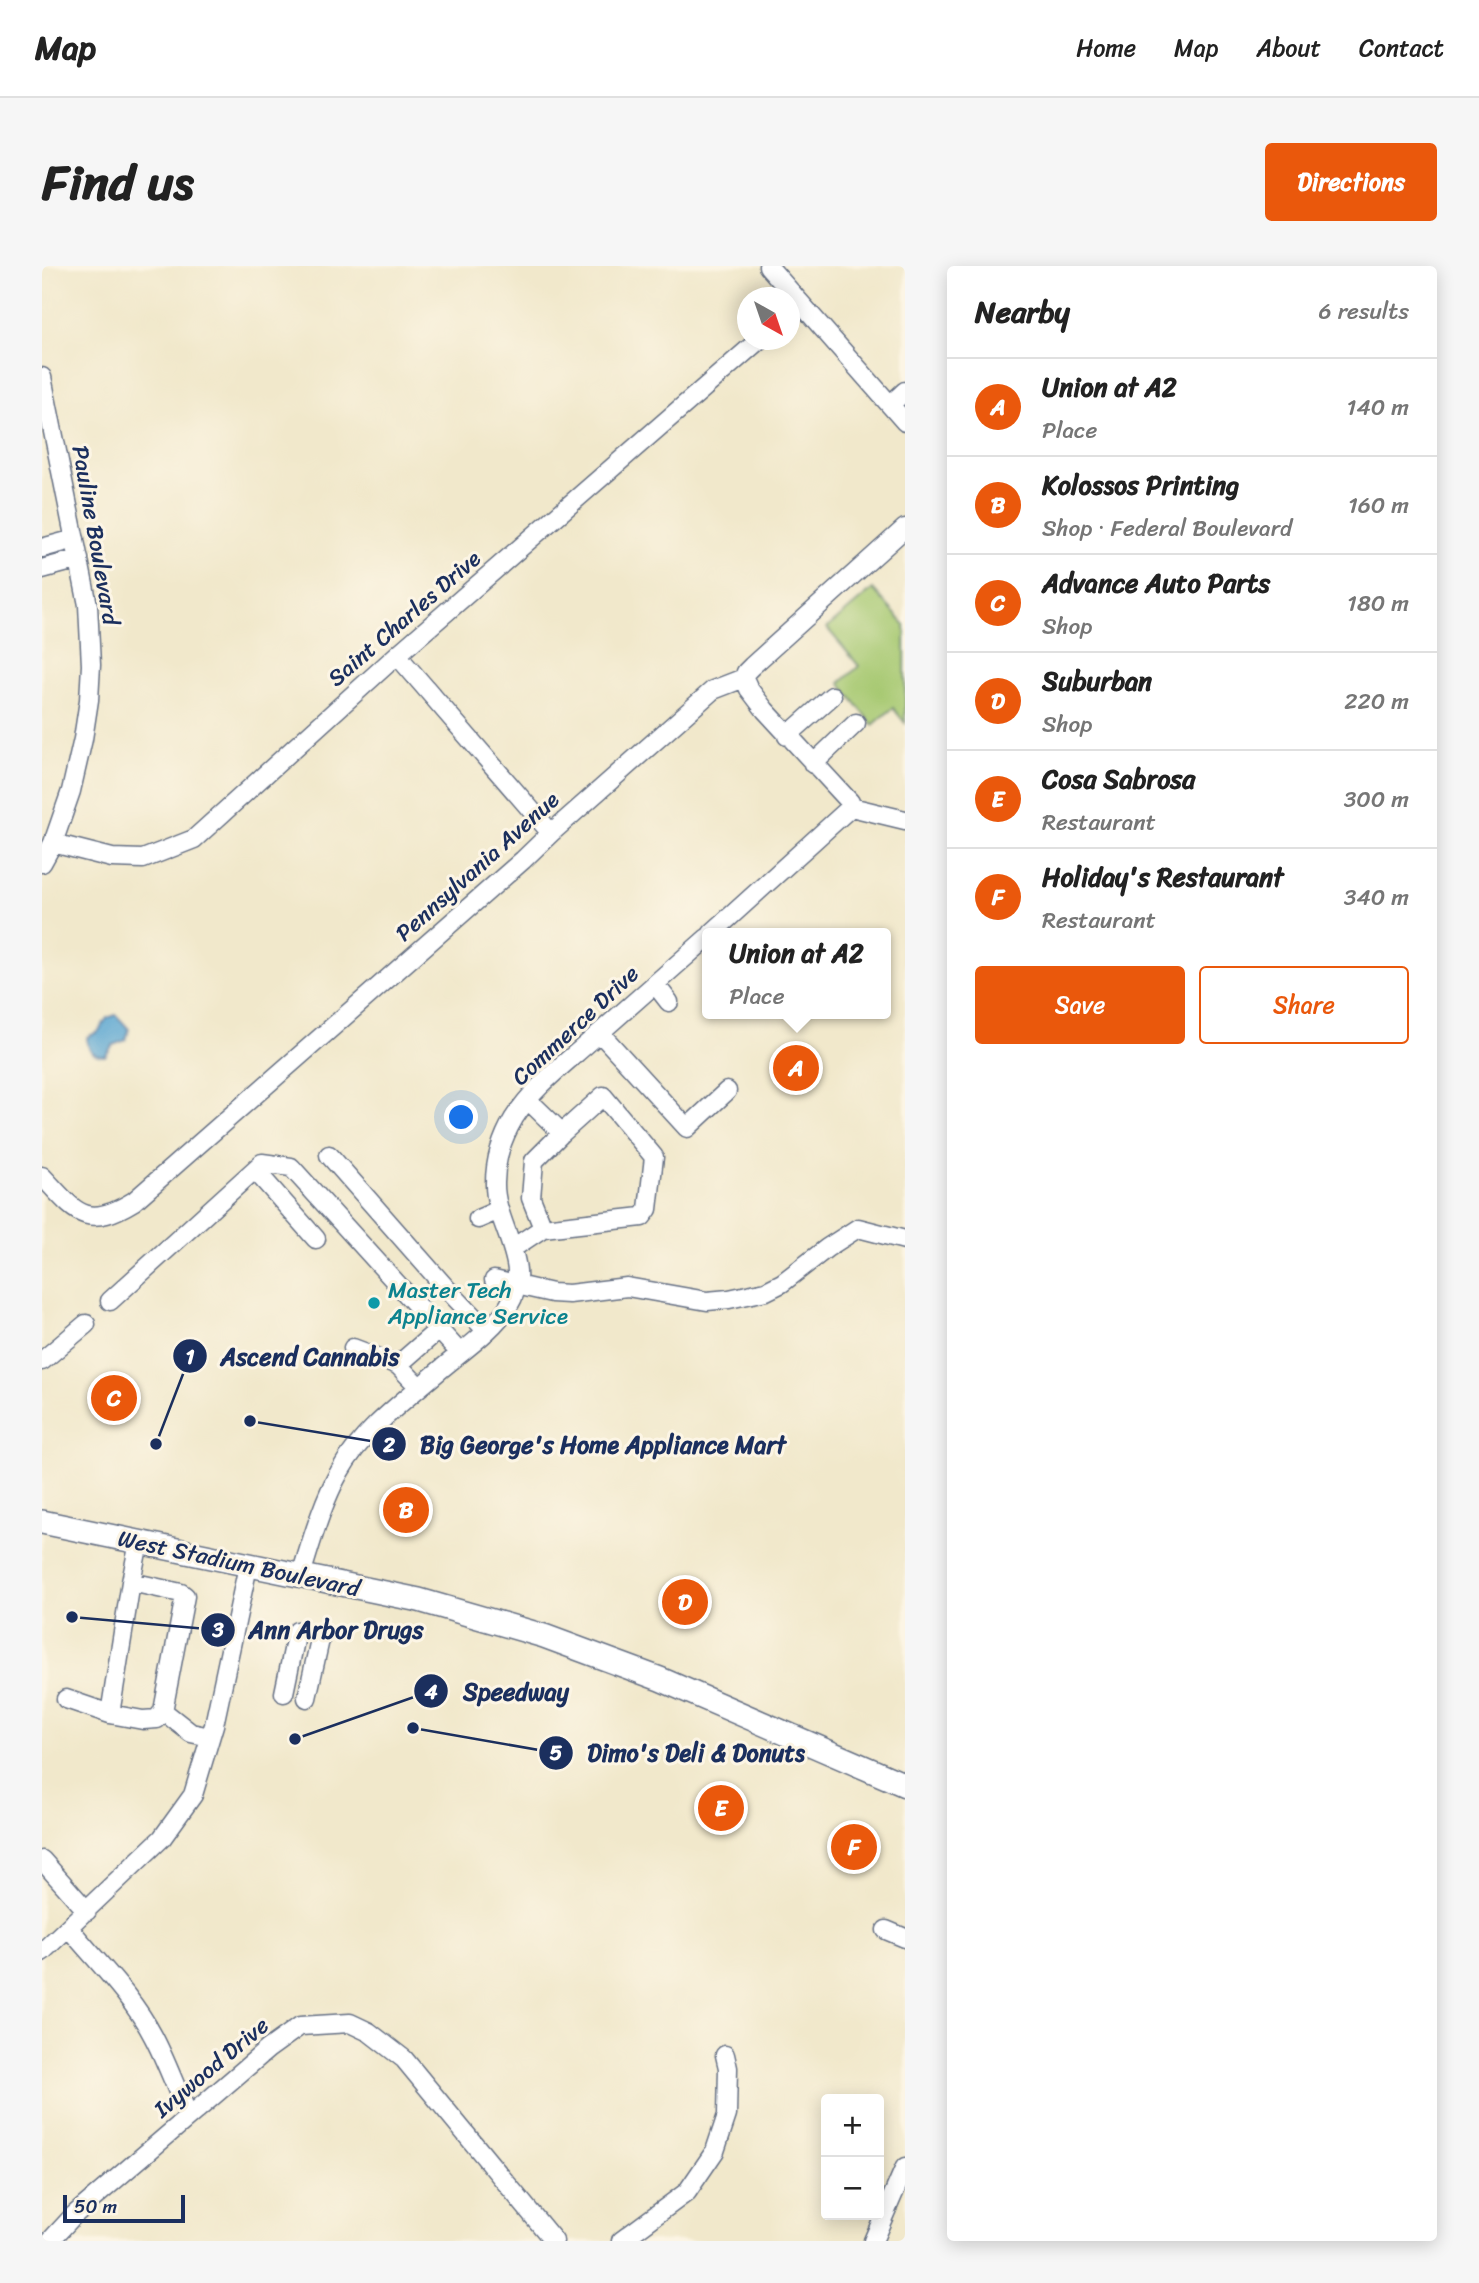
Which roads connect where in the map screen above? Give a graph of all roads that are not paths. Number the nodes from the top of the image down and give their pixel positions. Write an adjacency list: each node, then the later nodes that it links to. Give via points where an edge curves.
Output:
1 (768, 266): 2 (street)
2 (782, 287)
3 (800, 313): 7 (street)
4 (748, 350): 14 (street, Saint Charles Drive)
5 (42, 377): 9 (street, Pauline Boulevard)
6 (905, 391): 7 (street)
7 (890, 405): 8 (street)
8 (905, 422)
9 (75, 539): 11 (street); 12 (street, Pauline Boulevard)
10 (901, 540): 15 (street, Pennsylvania Avenue, via 752,666)
11 (42, 548)
12 (79, 559): 13 (street); 23 (street, Pauline Boulevard, via 88,605 89,700 71,791)
13 (42, 569)
14 (397, 655): 22 (street, via 445,721); 23 (street, Saint Charles Drive, via 194,839 143,859 112,858)
15 (744, 678): 18 (street); 22 (street, Pennsylvania Avenue, via 713,690)
16 (832, 696): 18 (street)
17 (856, 723): 19 (street)
18 (787, 736): 19 (street)
19 (813, 764): 20 (street)
20 (851, 807): 21 (street); 25 (street)
21 (905, 820)
22 (551, 833): 35 (street, Pennsylvania Avenue, via 134,1201 103,1216 86,1217 71,1208)
23 (53, 843): 24 (street, Pauline Boulevard)
24 (42, 863)
25 (718, 928)
26 (702, 942): 27 (street, Commerce Drive)
27 (655, 984): 28 (street); 29 (street, Commerce Drive)
28 (669, 1002)
29 (600, 1033): 30 (street, via 687,1128); 31 (street, Commerce Drive)
30 (727, 1091)
31 (528, 1100): 32 (street); 36 (street, Commerce Drive, via 507,1130 498,1156 495,1186)
32 (562, 1133): 38 (street, via 534,1161 531,1198); 38 (street, via 603,1096 654,1157 648,1209 642,1217)
33 (329, 1155): 47 (street)
34 (255, 1170): 39 (street); 44 (street); 46 (street, via 262,1163 290,1167)
35 (42, 1176)
36 (499, 1210): 37 (street); 41 (street, Commerce Drive)
37 (478, 1219)
38 (543, 1228): 41 (street)
39 (316, 1239)
40 (905, 1240): 43 (street, via 858,1228 782,1283 729,1299 707,1301 627,1287 552,1293)
41 (513, 1248): 43 (street, Commerce Drive)
42 (494, 1280): 43 (street)
43 (516, 1285): 47 (street, via 511,1303)
44 (110, 1301)
45 (86, 1324): 50 (street)
46 (438, 1330): 49 (street); 51 (street)
47 (486, 1330): 49 (street)
48 (353, 1348): 51 (street)
49 (460, 1353): 52 (street)
50 (42, 1361)
51 (398, 1365): 52 (street)
52 (419, 1387): 56 (street, via 368,1434 341,1468 327,1495)
53 (42, 1522): 54 (main road, West Stadium Boulevard)
54 (139, 1542): 55 (main road, West Stadium Boulevard); 57 (street)
55 (248, 1566): 56 (main road, West Stadium Boulevard); 65 (street)
56 (301, 1575): 66 (main road, West Stadium Boulevard, via 419,1600 544,1636 660,1679)
57 (131, 1582): 63 (street, via 185,1596); 64 (street)
58 (297, 1630): 60 (street)
59 (320, 1635): 61 (street)
60 (284, 1693)
61 (307, 1698)
62 (66, 1699): 64 (street)
63 (163, 1711): 64 (street, via 158,1719 143,1720); 65 (street, via 191,1732)
64 (110, 1714)
65 (210, 1737): 68 (street, via 193,1795 162,1839)
66 (905, 1785)
67 (42, 1860): 68 (street)
68 (87, 1911): 69 (street)
69 (69, 1928): 72 (street); 74 (street, via 146,2024)
70 (886, 1930): 71 (street)
71 (905, 1938)
72 (42, 1952)
73 (725, 2055): 78 (street, via 726,2115 715,2151 687,2192)
74 (189, 2116): 76 (street, Ivywood Drive); 77 (street, Ivywood Drive, via 300,2026 350,2023 404,2059)
75 (905, 2167): 79 (street)
76 (50, 2241)
77 (554, 2241)
78 (621, 2241)
79 (873, 2241)

